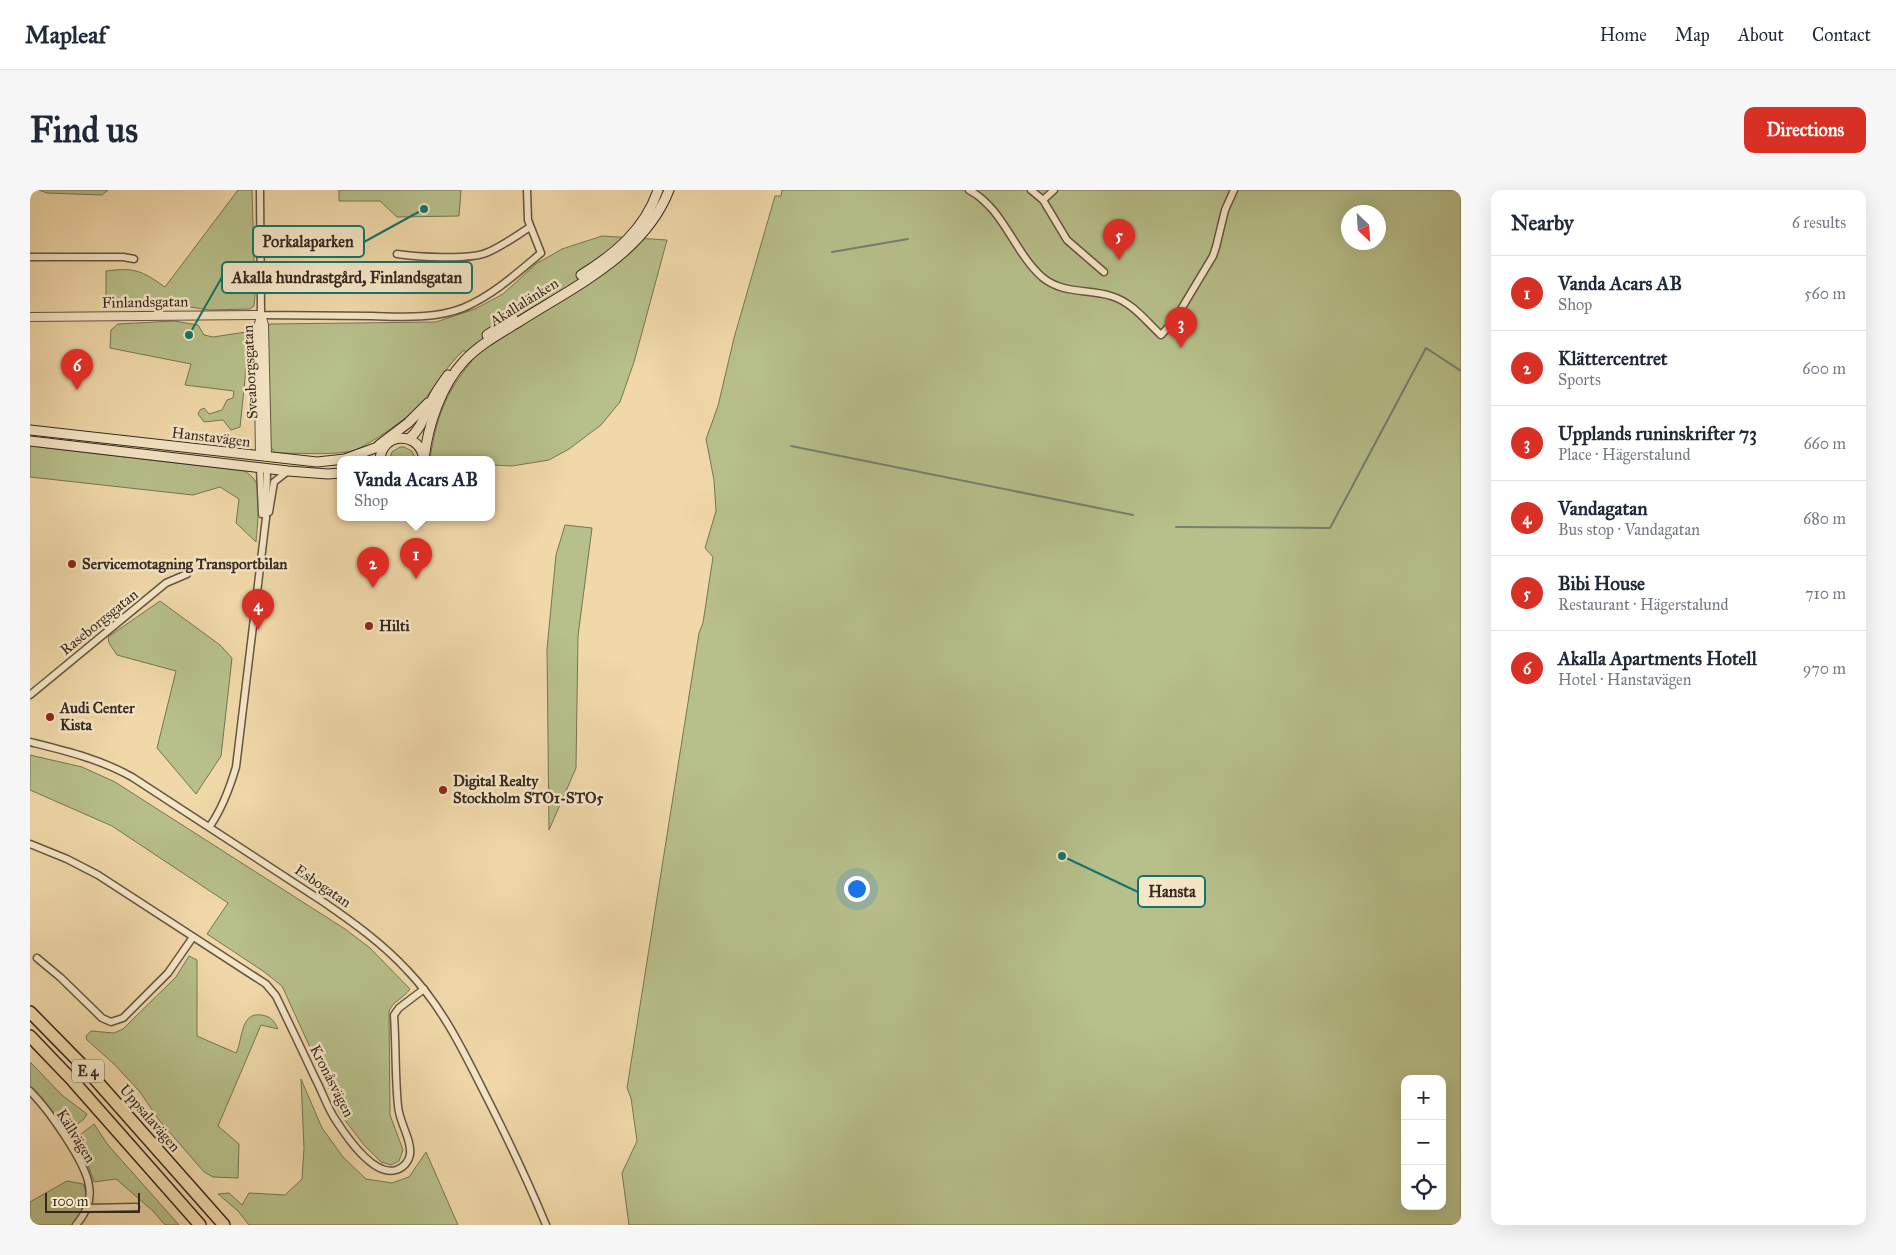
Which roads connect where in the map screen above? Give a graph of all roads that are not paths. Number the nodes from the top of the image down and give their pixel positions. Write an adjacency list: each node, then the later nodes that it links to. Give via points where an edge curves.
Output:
1 (260, 190): 15 (street, Sveaborgsgatan)
2 (527, 190): 10 (street)
3 (658, 190): 17 (main road, Akallalänken, via 643,220 619,249 476,343 456,363)
4 (669, 190): 26 (main road, Akallalänken, via 652,224 636,242 603,269 485,343 464,362 446,388 434,416)
5 (972, 190): 8 (street, via 991,208 1042,276 1057,286 1123,301 1161,335 1174,321 1213,256 1225,210)
6 (1031, 190): 9 (street)
7 (1054, 190): 9 (street)
8 (1234, 190)
9 (1044, 200): 14 (street, via 1067,240)
10 (530, 228): 11 (street, via 485,254 462,257); 15 (street, Finlandsgatan, via 541,253 501,286 461,308 438,315 408,317)
11 (397, 254)
12 (30, 257): 13 (street)
13 (134, 259)
14 (1104, 272)
15 (261, 315): 16 (street, Finlandsgatan); 27 (street, Sveaborgsgatan, via 264,325)
16 (30, 317)
17 (432, 399): 19 (main road, Akallalänken, via 421,424); 22 (main road)
18 (30, 430): 27 (main road, Hanstavägen)
19 (408, 439): 21 (main road, Hanstavägen, via 397,438); 25 (main road, via 419,446)
20 (30, 441): 29 (main road, Hanstavägen)
21 (386, 444): 22 (main road, Hanstavägen); 24 (main road)
22 (373, 450): 23 (main road, Hanstavägen)
23 (354, 456)
24 (381, 456)
25 (423, 456)
26 (424, 456)
27 (264, 457): 28 (main road, Hanstavägen); 29 (main road)
28 (337, 461)
29 (264, 468): 30 (main road, Hanstavägen); 32 (street); 33 (street)
30 (288, 471): 31 (main road, Hanstavägen); 32 (street, via 274,482)
31 (337, 473)
32 (266, 518): 33 (street)
33 (263, 532): 37 (street, via 236,767)
34 (186, 574): 35 (street, Raseborgsgatan, via 166,583)
35 (30, 695)
36 (30, 742): 37 (street, Esbogatan, via 112,766)
37 (210, 826): 41 (street, Esbogatan, via 352,921)
38 (30, 844): 39 (street, Kronåsvägen, via 98,874)
39 (193, 937): 40 (street, via 168,973 123,1018 110,1022); 41 (street, Kronåsvägen, via 266,984 276,996 334,1118 360,1152 373,1165 384,1170 400,1169 410,1154 398,1107 394,1015)
40 (37, 958)
41 (424, 989): 50 (street, Esbogatan, via 458,1041)
42 (30, 1012): 49 (highway, Uppsalavägen / E 4, via 86,1069)
43 (30, 1036): 48 (highway, E 4)
44 (30, 1091): 46 (street, Källvägen, via 66,1139 86,1174 90,1196)
45 (136, 1207): 46 (street)
46 (87, 1208): 47 (street, Källvägen)
47 (76, 1225)
48 (200, 1225)
49 (224, 1225)
50 (546, 1225)

